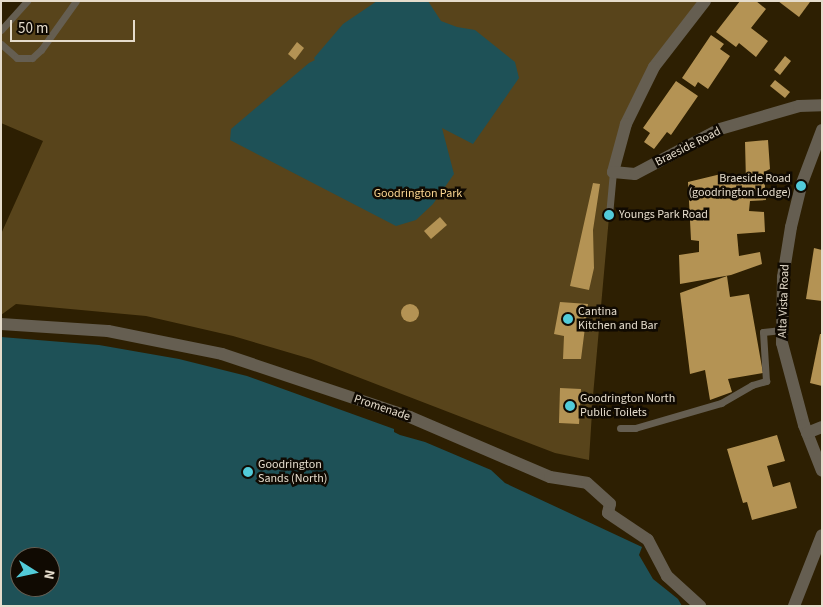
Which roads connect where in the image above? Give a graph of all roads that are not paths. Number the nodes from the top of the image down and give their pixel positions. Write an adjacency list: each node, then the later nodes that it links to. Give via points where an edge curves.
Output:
1 (27, 1): 4 (lane)
2 (76, 1): 5 (lane, via 32,58 18,58)
3 (705, 1): 8 (street, via 654,67 626,124)
4 (1, 30)
5 (1, 44)
6 (822, 105): 8 (street, Braeside Road, via 799,106 720,129 635,174)
7 (822, 130): 11 (street, Alta Vista Road, via 791,227 783,277)
8 (613, 172): 9 (lane)
9 (609, 215)
10 (1, 324): 18 (street, Promenade, via 108,331 222,354 410,417 550,477 587,483 610,504 608,513 648,540 667,576)
11 (782, 330): 13 (lane, via 763,332 766,381 752,384 721,403 635,428); 14 (street, Alta Vista Road, via 782,343)
12 (822, 426): 14 (street)
13 (620, 428)
14 (808, 433): 15 (street, Alta Vista Road)
15 (822, 471)
16 (822, 535): 17 (street)
17 (817, 565): 19 (street)
18 (700, 606)
19 (794, 606)

